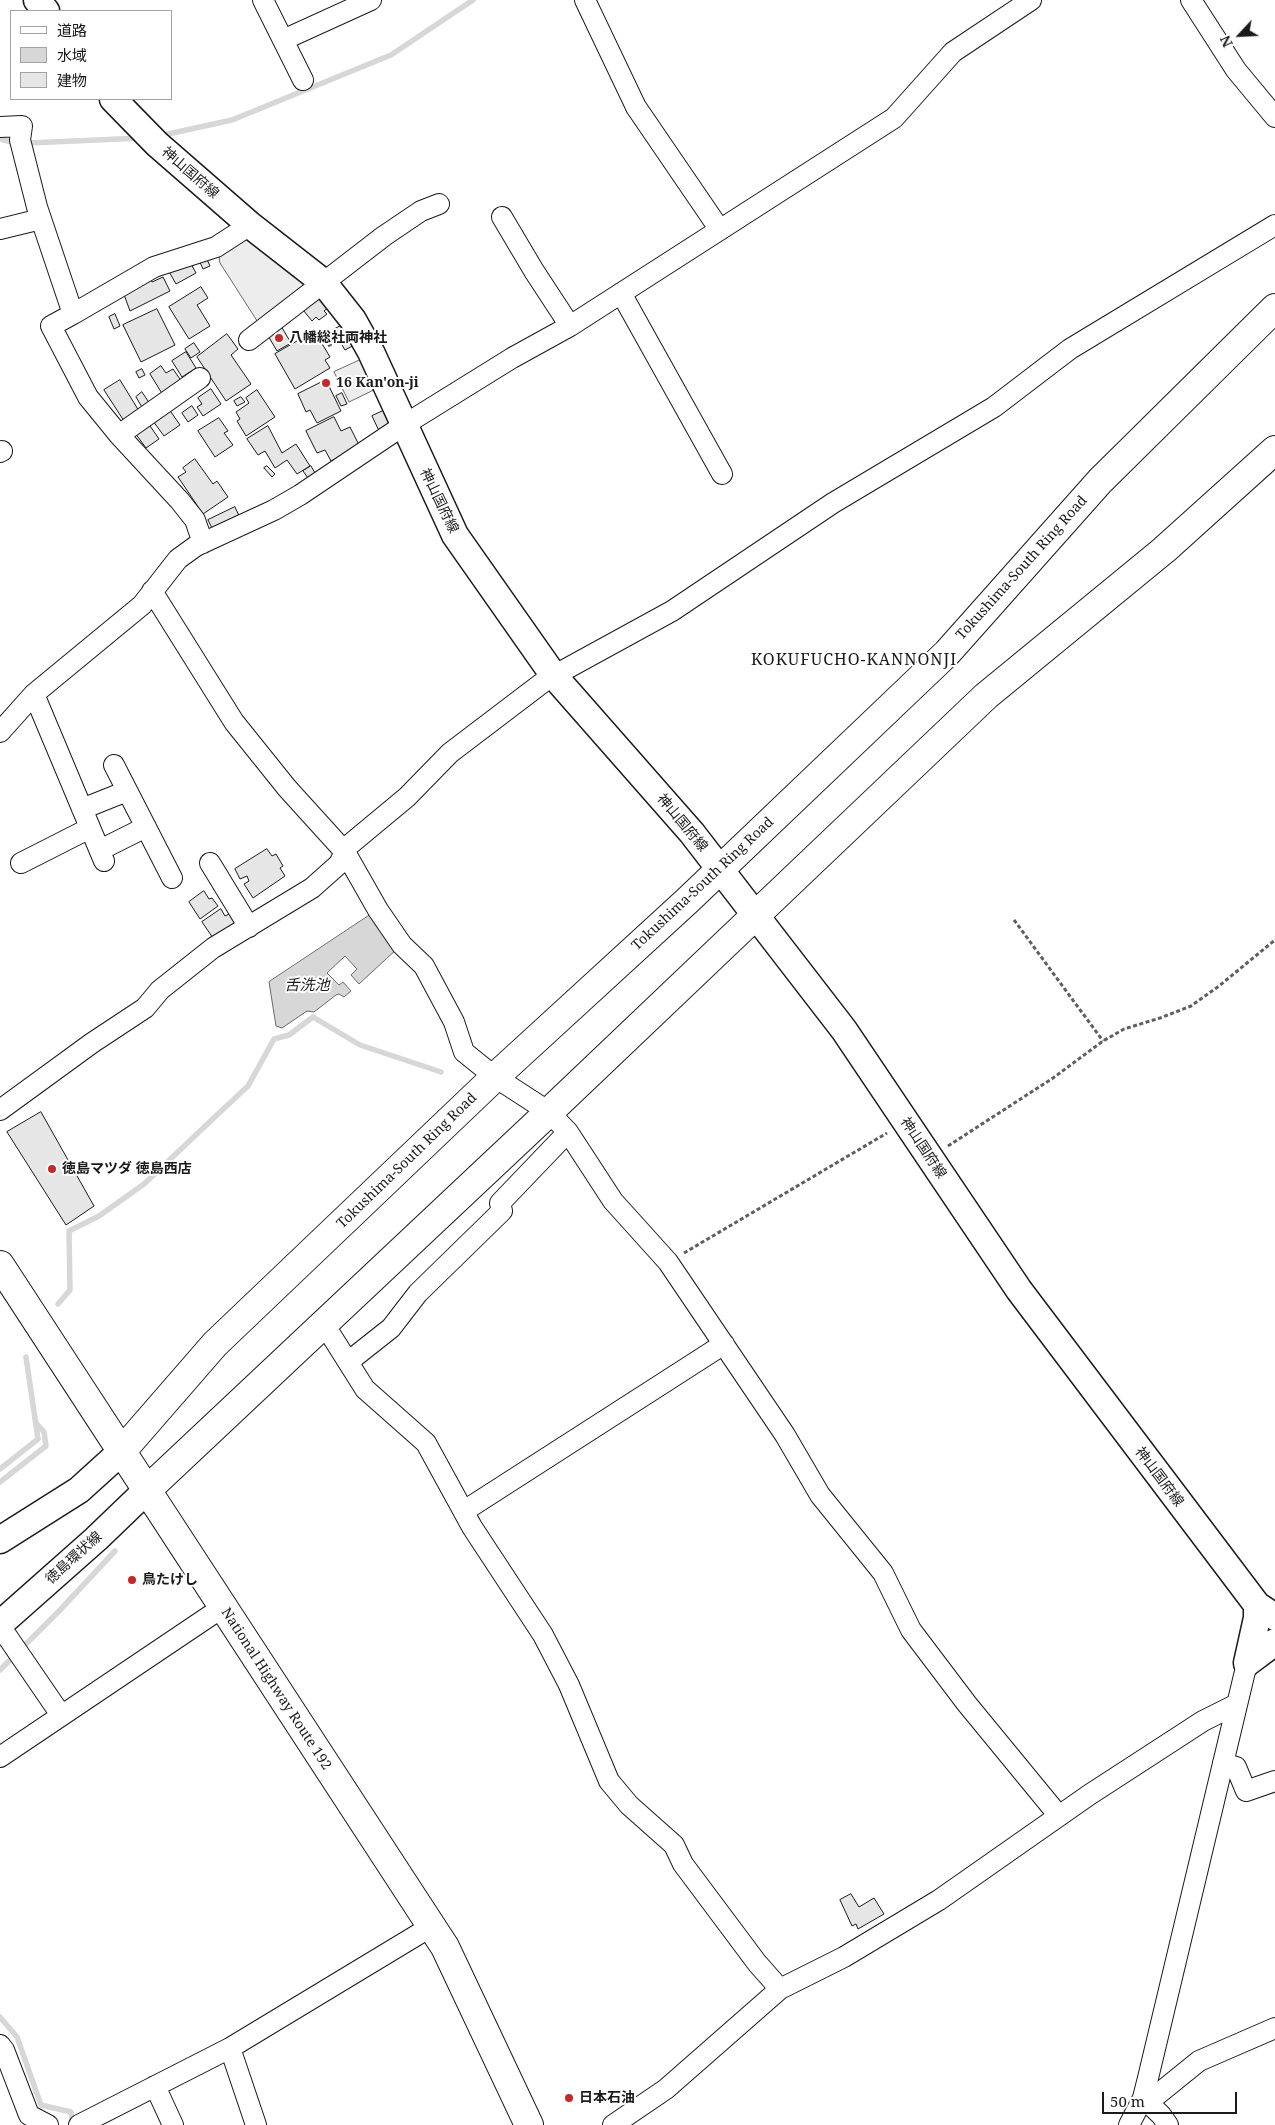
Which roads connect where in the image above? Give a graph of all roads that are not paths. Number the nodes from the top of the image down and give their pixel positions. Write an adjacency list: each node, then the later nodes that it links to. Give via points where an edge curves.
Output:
1 (37, 0): 7 (main road)
2 (264, 0): 8 (street)
3 (371, 0): 8 (street)
4 (585, 0): 19 (street, via 636,107)
5 (1031, 0): 19 (street, via 953,52 894,118)
6 (1192, 0): 11 (street, via 1236,70)
7 (45, 10)
8 (283, 40): 9 (street)
9 (302, 80)
10 (114, 100): 16 (main road, 神山国府線, via 150,138)
11 (1275, 117)
12 (0, 127): 15 (street, via 22,126 20,140)
13 (439, 204): 20 (street, via 420,211)
14 (502, 217): 24 (street)
15 (40, 218): 18 (street); 23 (street)
16 (250, 225): 20 (main road, 神山国府線); 23 (street, via 216,247 154,267)
17 (1275, 225): 33 (street, via 1070,349 994,407 833,503 672,611)
18 (0, 229)
19 (720, 230): 21 (street)
20 (323, 282): 25 (street); 27 (main road, 神山国府線, via 358,329)
21 (621, 293): 24 (street); 30 (street)
22 (1275, 308): 44 (highway, Tokushima-South Ring Road, via 1100,480 947,653)
23 (73, 314): 28 (street, via 51,326 88,397)
24 (570, 326): 27 (street)
25 (249, 340)
26 (200, 378): 28 (street)
27 (404, 425): 31 (street, via 300,495); 33 (main road, 神山国府線, via 455,535)
28 (120, 435): 31 (street, via 180,501 194,520)
29 (1275, 450): 46 (highway, via 1164,550 986,696)
30 (722, 474)
31 (203, 543): 32 (street, via 178,559)
32 (152, 591): 34 (street, via 142,605); 41 (street, via 234,722 287,788)
33 (554, 676): 41 (street, via 450,753 407,797); 44 (main road, 神山国府線)
34 (34, 694): 35 (street); 38 (street)
35 (0, 732)
36 (114, 765): 37 (street)
37 (127, 791): 38 (street); 39 (street)
38 (82, 809): 40 (street)
39 (146, 827): 40 (street, via 102,856); 45 (street)
40 (90, 828): 42 (street)
41 (345, 852): 47 (street, via 339,864 312,888); 48 (street, via 402,945 424,966 454,1022 464,1052)
42 (21, 863)
43 (210, 863): 47 (street)
44 (720, 869): 46 (main road, 神山国府線); 48 (highway, Tokushima-South Ring Road)
45 (172, 878)
46 (755, 915): 50 (highway); 61 (main road, 神山国府線, via 844,1030 1020,1290)
47 (249, 927): 49 (street, via 213,948 160,990 145,1008)
48 (495, 1078): 50 (street); 56 (highway, Tokushima-South Ring Road, via 215,1344)
49 (0, 1110)
50 (549, 1112): 51 (street); 53 (highway)
51 (568, 1132): 54 (street, via 613,1201 668,1262); 55 (street, via 500,1203 502,1211 418,1293 391,1328)
52 (0, 1266): 56 (highway, National Highway Route 192)
53 (324, 1324): 55 (street); 57 (highway)
54 (724, 1344): 58 (street); 70 (street, via 820,1494 883,1573 911,1630)
55 (348, 1362): 58 (street, via 364,1389 426,1443)
56 (122, 1451): 57 (highway, National Highway Route 192); 59 (main road, via 79,1490)
57 (146, 1491): 60 (highway, National Highway Route 192); 62 (main road, 徳島環状線)
58 (464, 1511): 72 (street, via 543,1635 569,1685 608,1781 629,1805 674,1845 683,1864)
59 (0, 1540)
60 (223, 1607): 66 (street); 71 (highway, National Highway Route 192)
61 (1266, 1611): 64 (main road, via 1257,1618)
62 (0, 1625): 66 (street)
63 (1275, 1642): 64 (main road)
64 (1247, 1663): 65 (street)
65 (1236, 1705): 68 (street); 70 (street, via 1203,1722)
66 (61, 1715): 67 (street)
67 (0, 1757)
68 (1223, 1763): 69 (street, via 1236,1767 1246,1791); 77 (street)
69 (1275, 1781)
70 (1059, 1816): 72 (street, via 939,1900 844,1958)
71 (432, 1926): 75 (street); 82 (highway, National Highway Route 192)
72 (780, 1989): 83 (street, via 666,2088)
73 (1275, 2028): 77 (street, via 1199,2061 1158,2095)
74 (0, 2045): 79 (street, via 28,2115)
75 (230, 2048): 76 (street); 81 (street)
76 (155, 2086): 78 (street); 80 (street)
77 (1143, 2098): 84 (street); 85 (street)
78 (81, 2124)
79 (48, 2125)
80 (173, 2125)
81 (256, 2125)
82 (529, 2125)
83 (614, 2125)
84 (1129, 2125)
85 (1168, 2125)

